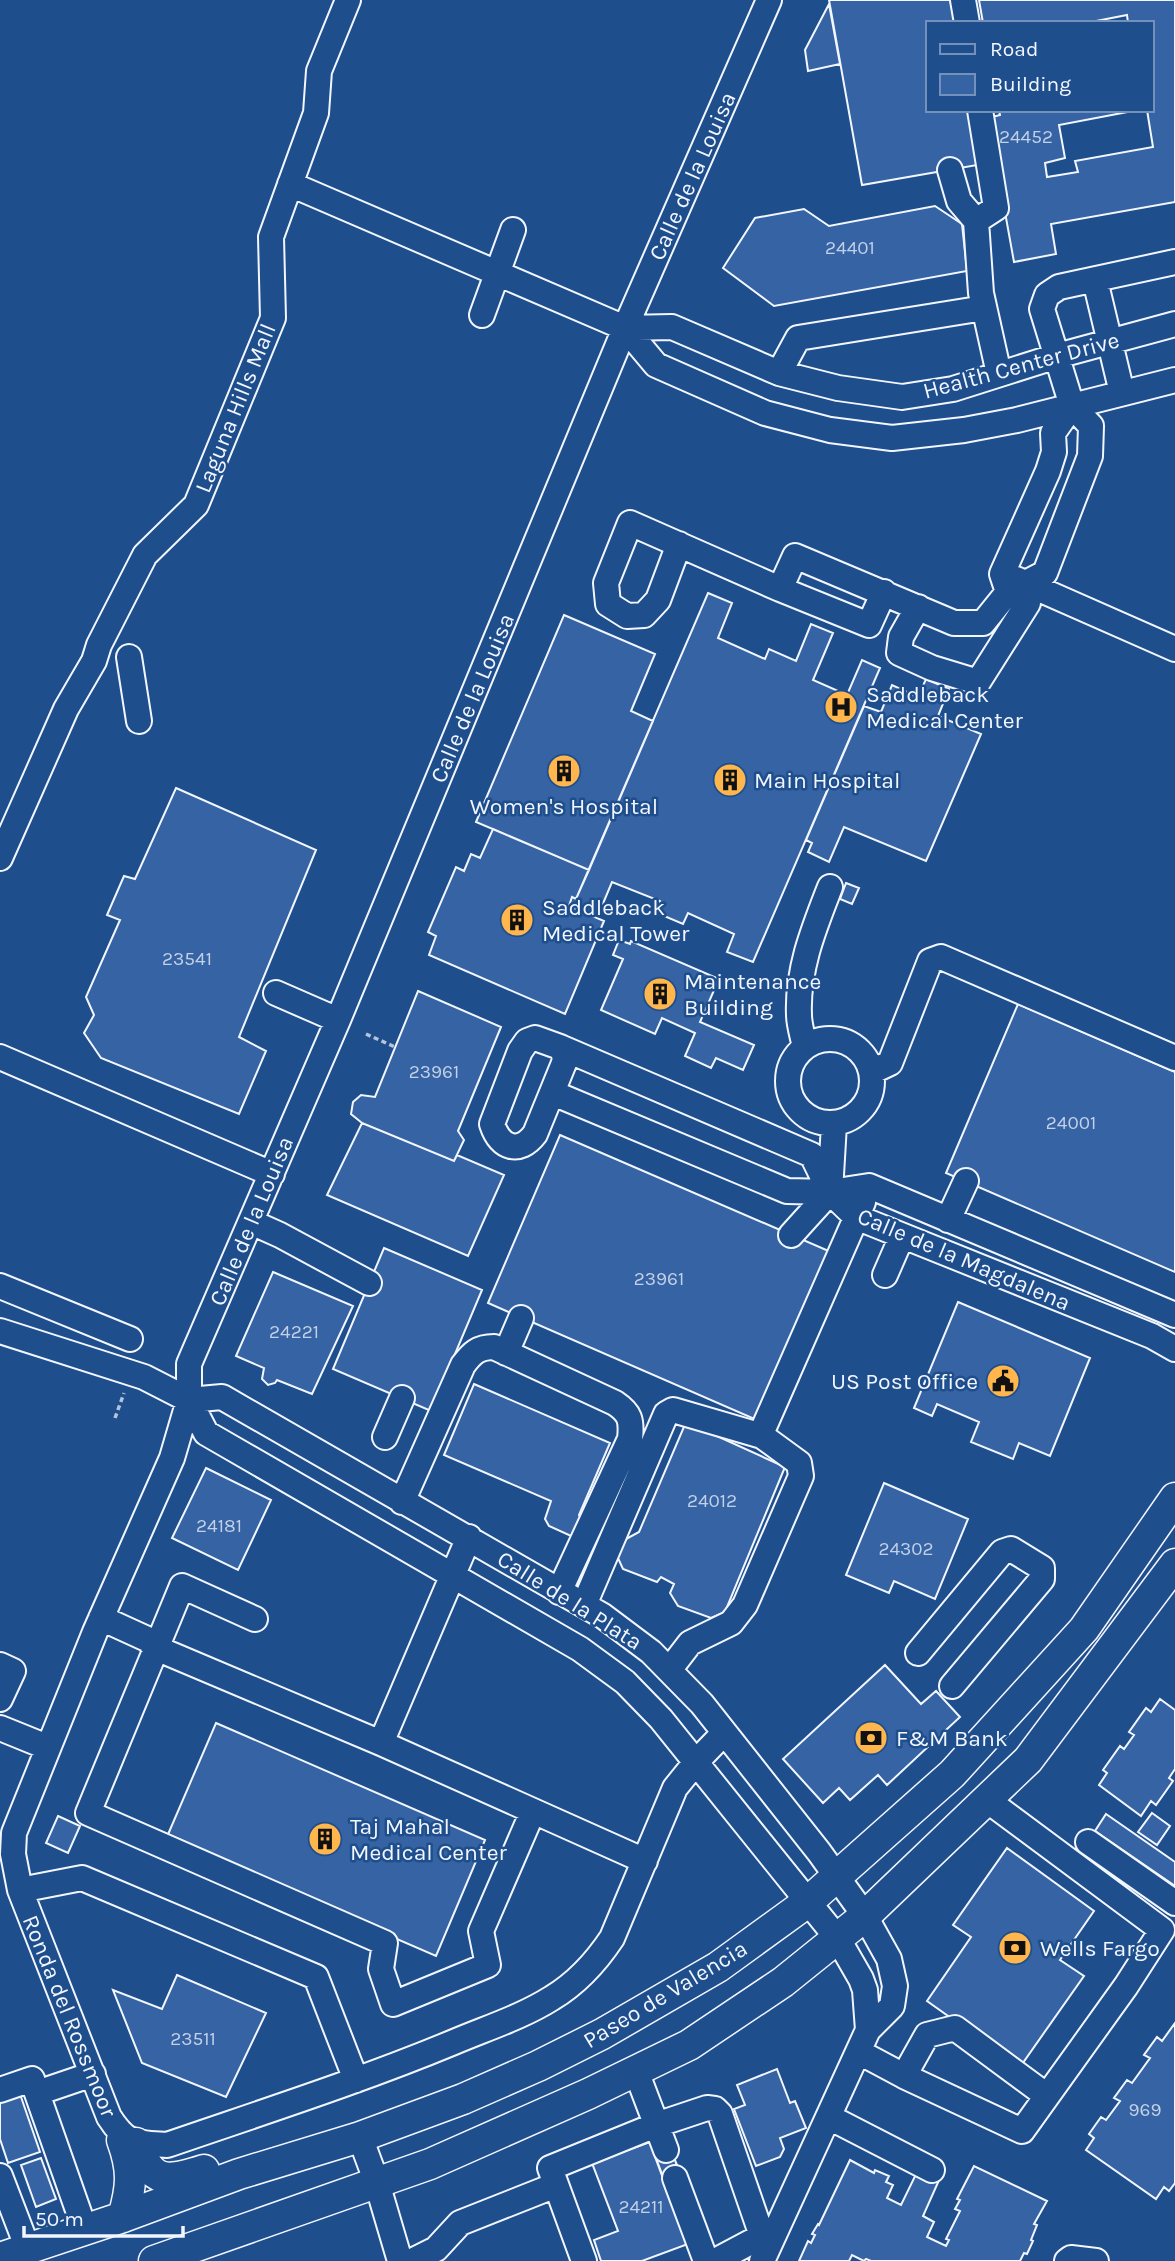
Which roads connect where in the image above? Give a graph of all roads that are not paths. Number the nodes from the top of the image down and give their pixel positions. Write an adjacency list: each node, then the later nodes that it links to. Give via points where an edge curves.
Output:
1 (348, 0): 7 (street, Laguna Hills Mall, via 319,71 316,113)
2 (769, 0): 16 (street, Calle de la Louisa)
3 (963, 0): 4 (street)
4 (967, 21)
5 (980, 112): 8 (street, via 996,208)
6 (950, 170): 8 (street, via 959,201)
7 (290, 184): 11 (street); 32 (street, Laguna Hills Mall, via 271,237 273,318 196,505 145,555 66,709)
8 (976, 221): 13 (street)
9 (513, 230): 11 (street)
10 (1175, 262): 12 (street)
11 (497, 274): 14 (street); 16 (street)
12 (1095, 280): 17 (street); 18 (street, via 1059,287 1047,295 1042,309)
13 (984, 309): 19 (street, via 798,338); 20 (street)
14 (482, 315)
15 (1175, 324): 17 (street, Health Center Drive)
16 (625, 328): 19 (street, Health Center Drive, via 672,327); 23 (street, Health Center Drive, via 656,365 765,413 830,430 892,438 964,430); 35 (street, Calle de la Louisa)
17 (1110, 341): 18 (street, Health Center Drive); 22 (street)
18 (1056, 356): 20 (street, Health Center Drive); 23 (street)
19 (779, 373): 20 (street, Health Center Drive, via 902,397 953,389)
20 (999, 374)
21 (1175, 380): 22 (street, Health Center Drive)
22 (1122, 394): 23 (street, Health Center Drive)
23 (1072, 406): 25 (street, via 1054,433 1054,452); 25 (street, via 1091,426 1090,456 1045,573)
24 (679, 544): 26 (street)
25 (1013, 583): 28 (street, via 983,623 954,623); 28 (street, via 1028,603 978,682 899,653 901,637); 29 (street)
26 (780, 589): 27 (street, via 795,556); 27 (street, via 869,625)
27 (884, 592): 28 (street)
28 (918, 607)
29 (1175, 649)
30 (129, 657): 31 (street)
31 (139, 721)
32 (0, 858)
33 (830, 887): 37 (street, via 807,947 801,979 799,1016)
34 (276, 993): 35 (street)
35 (338, 1020): 43 (street, Calle de la Louisa)
36 (561, 1047): 41 (street, via 564,1063); 41 (street, via 536,1038 523,1045 492,1124 498,1138 507,1145 529,1142); 46 (street, via 812,1155)
37 (805, 1047): 40 (street, via 824,1040 846,1043 866,1060); 42 (street, via 790,1069 791,1096 808,1117)
38 (0, 1057): 43 (street)
39 (1175, 1058): 40 (street, via 941,957 930,961 890,1063)
40 (871, 1072): 42 (street, via 868,1100 848,1120)
41 (553, 1093): 46 (street, via 787,1191)
42 (834, 1124): 46 (street)
43 (272, 1174): 48 (street, Calle de la Louisa)
44 (974, 1184): 49 (street)
45 (869, 1186): 46 (street, Calle de la Magdalena); 47 (street); 49 (street, Calle de la Magdalena)
46 (830, 1192): 47 (street, Calle de la Magdalena); 51 (street, via 809,1214)
47 (856, 1217): 50 (street, Calle de la Magdalena); 63 (street)
48 (250, 1222): 53 (street); 62 (street, Calle de la Louisa, via 189,1364)
49 (956, 1223): 56 (street, Calle de la Magdalena)
50 (902, 1236): 52 (street); 59 (street, Calle de la Magdalena)
51 (798, 1238)
52 (885, 1275)
53 (369, 1283)
54 (0, 1286): 58 (street)
55 (513, 1314): 60 (street)
56 (1175, 1315)
57 (0, 1331): 62 (street, via 144,1377)
58 (130, 1339)
59 (1175, 1349)
60 (500, 1350): 66 (street, via 484,1347 463,1365); 70 (street, via 615,1403 628,1412 632,1423 630,1439)
61 (402, 1398): 64 (street)
62 (189, 1400): 66 (street, Calle de la Plata, via 222,1397); 69 (street, Calle de la Plata, via 206,1433); 73 (street, Ronda del Rossmoor, via 172,1458)
63 (762, 1436): 71 (street, via 673,1410 666,1414); 77 (street, via 799,1463 801,1476 745,1605 731,1623 690,1643)
64 (385, 1437)
65 (1175, 1499): 89 (main road, Paseo de Valencia, via 1084,1629 952,1774)
66 (402, 1502): 67 (street, Calle de la Plata)
67 (469, 1537): 69 (street); 70 (street, Calle de la Plata)
68 (1175, 1564): 85 (main road, via 1028,1760)
69 (452, 1574): 82 (street); 84 (street, Calle de la Plata, via 580,1649 625,1682)
70 (559, 1592): 71 (street, Calle de la Plata)
71 (584, 1605): 77 (street, Calle de la Plata)
72 (255, 1619): 74 (street, via 182,1586)
73 (98, 1625): 74 (street, via 142,1651); 83 (street, Ronda del Rossmoor)
74 (156, 1648): 82 (street); 86 (street, via 88,1813 385,1943 381,1969 393,2004 488,1965 481,1931)
75 (918, 1653): 78 (street, via 1002,1552 1011,1549 1042,1568 1042,1579)
76 (0, 1665): 79 (street, via 13,1671)
77 (670, 1669): 81 (street, Calle de la Plata)
78 (952, 1686)
79 (0, 1699)
80 (0, 1728): 83 (street)
81 (724, 1733): 84 (street); 89 (street, Calle de la Plata)
82 (381, 1743): 86 (street)
83 (47, 1747): 90 (street, Ronda del Rossmoor, via 14,1833)
84 (696, 1762): 88 (street, via 675,1788); 91 (street, Calle de la Plata)
85 (987, 1800): 93 (main road); 102 (street, via 1162,1930)
86 (533, 1811): 88 (street)
87 (1088, 1842): 92 (street)
88 (645, 1861): 99 (street, via 612,1938 579,1978 525,2012)
89 (836, 1877): 91 (main road, Paseo de Valencia); 93 (street, Calle de la Plata)
90 (20, 1890): 97 (street, Ronda del Rossmoor); 99 (street, via 82,1878 316,1977)
91 (809, 1901): 94 (street, Calle de la Plata); 105 (main road, Paseo de Valencia, via 718,1967 602,2034 463,2099)
92 (1175, 1903)
93 (865, 1916): 94 (main road); 95 (street, Calle de la Plata, via 883,1948 895,1986 892,2006)
94 (838, 1939): 95 (street, Calle de la Plata, via 865,1990); 96 (main road, via 689,2045)
95 (864, 2041): 98 (street); 103 (street)
96 (636, 2071): 104 (street); 113 (main road, via 430,2164)
97 (93, 2074): 101 (street); 106 (street, Ronda del Rossmoor, via 109,2116)
98 (904, 2076): 102 (street, via 1022,2131); 102 (street, via 927,2035 955,2028)
99 (356, 2080): 106 (street, via 167,2146)
100 (0, 2090): 101 (street, via 32,2079)
101 (37, 2093): 115 (street)
102 (1047, 2096)
103 (829, 2117): 109 (street); 116 (street)
104 (656, 2125): 107 (street); 111 (street); 116 (street, via 707,2108 720,2114)
105 (360, 2137): 108 (main road, Paseo de Valencia); 113 (street)
106 (128, 2139): 108 (main road, via 156,2174 172,2180 253,2158); 114 (main road, via 131,2192)
107 (666, 2150)
108 (276, 2162): 114 (main road, Paseo de Valencia)
109 (932, 2170)
110 (0, 2176): 117 (street)
111 (553, 2176): 120 (street, via 460,2223 436,2249); 121 (street)
112 (675, 2178): 122 (street)
113 (377, 2183): 118 (main road); 119 (street)
114 (123, 2217): 115 (main road, Paseo de Valencia)
115 (85, 2230): 117 (main road, Paseo de Valencia)
116 (765, 2245): 123 (street)
117 (14, 2254)
118 (154, 2261)
119 (400, 2261)
120 (412, 2261)
121 (584, 2261)
122 (706, 2261)
123 (715, 2261)
124 (1067, 2261): 125 (street)
125 (1096, 2261)

